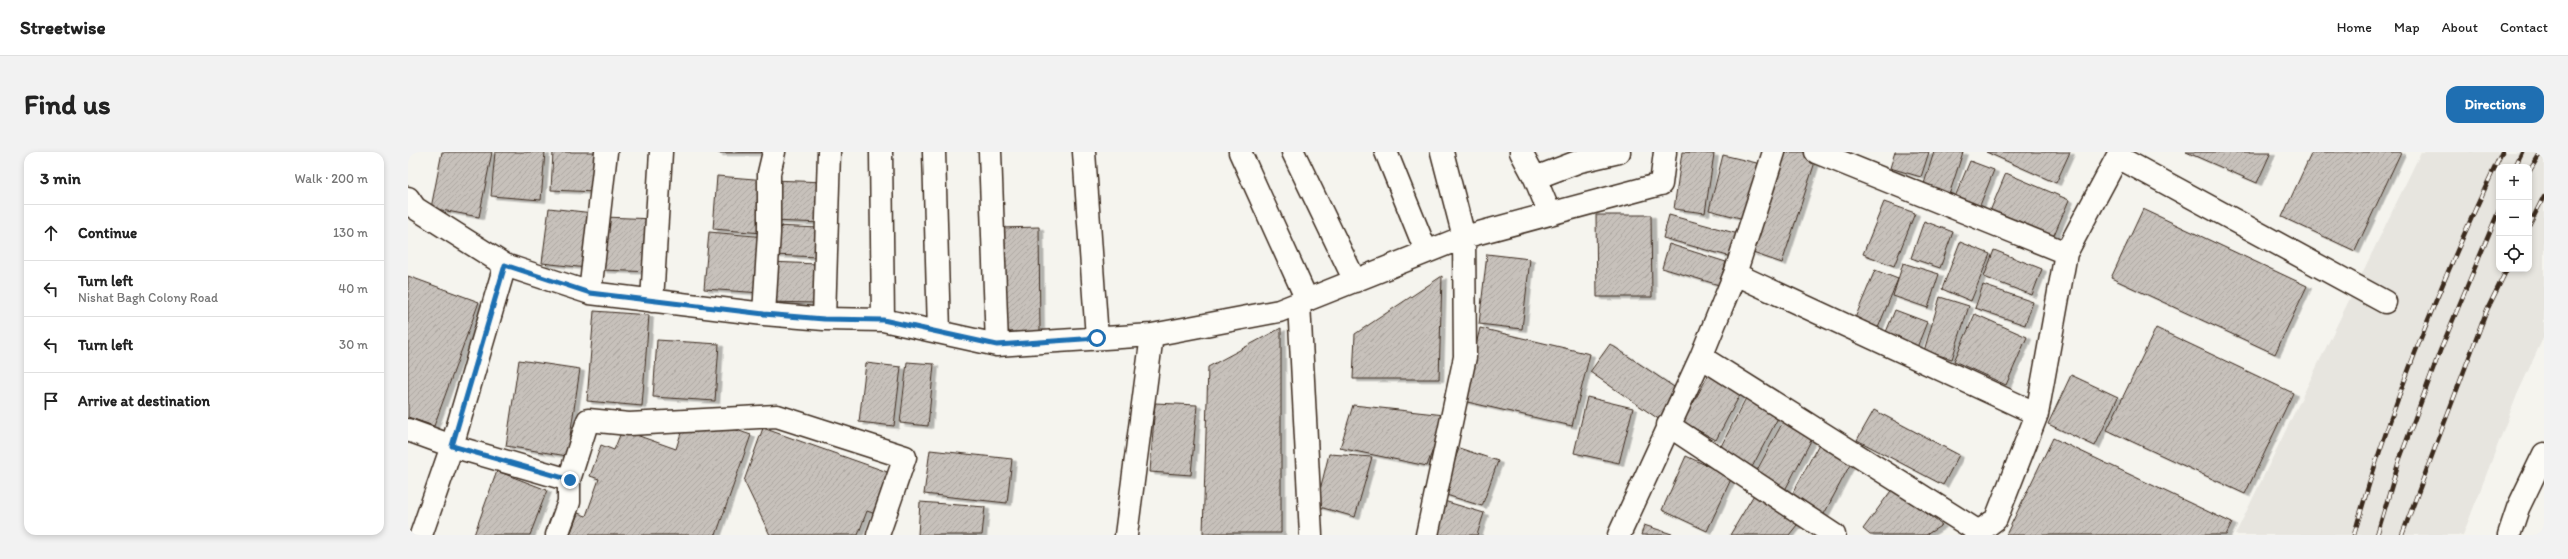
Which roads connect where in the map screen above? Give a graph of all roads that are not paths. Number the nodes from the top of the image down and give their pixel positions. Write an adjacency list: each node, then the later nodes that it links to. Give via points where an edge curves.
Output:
1 (606, 152): 31 (street)
2 (660, 152): 32 (street)
3 (774, 152): 35 (street, via 769,174 769,233)
4 (829, 152): 36 (street)
5 (881, 152): 37 (street)
6 (934, 152): 38 (street)
7 (990, 152): 41 (street)
8 (1084, 152): 40 (street)
9 (1240, 152): 33 (street)
10 (1293, 152): 30 (street)
11 (1386, 152): 26 (street)
12 (1442, 152): 25 (street)
13 (1521, 152): 21 (street)
14 (1619, 152): 20 (street)
15 (1658, 152): 22 (street)
16 (1665, 152): 22 (street)
17 (1774, 152): 29 (street)
18 (1816, 152): 27 (street)
19 (2119, 155): 27 (street); 34 (street)
20 (1578, 157): 21 (street)
21 (1535, 178): 24 (street)
22 (1661, 184): 24 (street)
23 (408, 198): 28 (street, via 415,208)
24 (1550, 214): 25 (street)
25 (1464, 237): 26 (street); 55 (street, via 1465,357)
26 (1426, 251): 30 (street)
27 (2066, 253): 43 (street)
28 (505, 265): 31 (street); 46 (street)
29 (1735, 274): 42 (street); 43 (street)
30 (1355, 281): 33 (street)
31 (590, 293): 32 (street)
32 (652, 301): 35 (street)
33 (1303, 301): 39 (street, via 1279,311); 54 (street)
34 (2385, 302)
35 (764, 314): 36 (street)
36 (824, 319): 37 (street)
37 (883, 320): 38 (street)
38 (939, 332): 41 (street)
39 (1152, 335): 40 (street); 53 (street)
40 (1097, 338): 41 (street)
41 (997, 345)
42 (1701, 357): 44 (street); 49 (street)
43 (2037, 414): 49 (street, via 1996,519)
44 (1668, 426): 56 (street); 57 (street)
45 (408, 430): 46 (street)
46 (452, 446): 48 (street); 50 (street)
47 (2544, 454): 58 (street, via 2518,508)
48 (570, 480): 51 (street, via 570,502); 52 (street, via 588,420 629,424 777,416 905,456)
49 (1977, 534)
50 (421, 535)
51 (557, 535)
52 (878, 535)
53 (1126, 535)
54 (1311, 535)
55 (1427, 535)
56 (1619, 535)
57 (1834, 535)
58 (2510, 535)

